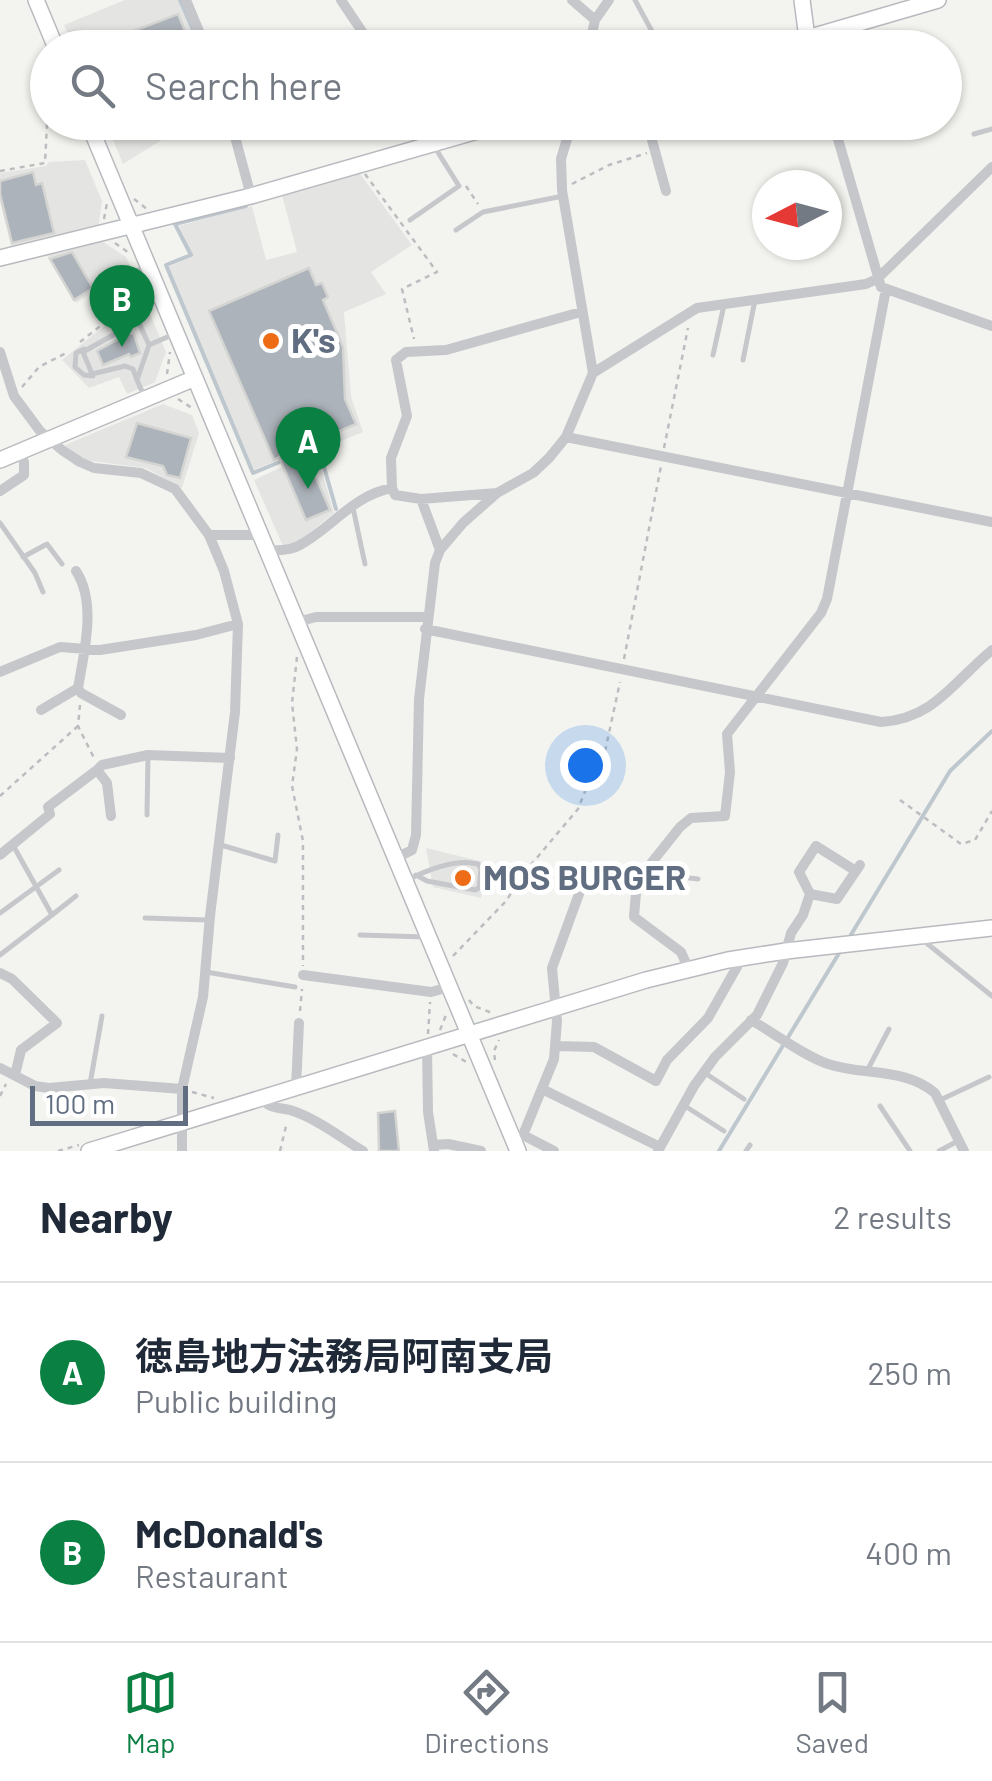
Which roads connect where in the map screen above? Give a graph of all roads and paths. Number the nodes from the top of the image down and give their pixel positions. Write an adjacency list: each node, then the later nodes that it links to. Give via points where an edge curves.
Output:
1 (36, 0): 10 (street)
2 (186, 0): 11 (street)
3 (340, 0): 12 (street)
4 (572, 0): 9 (street)
5 (608, 0): 9 (street)
6 (636, 0): 14 (lane)
7 (802, 0): 15 (street)
8 (938, 0): 16 (street)
9 (596, 20): 13 (street)
10 (48, 30)
11 (198, 30)
12 (361, 30)
13 (594, 30)
14 (652, 30)
15 (807, 30)
16 (848, 30)
17 (992, 129): 18 (lane)
18 (974, 134)
19 (46, 140): 31 (path, via 45,163)
20 (96, 140): 40 (street)
21 (236, 140): 35 (street)
22 (428, 140): 27 (street)
23 (447, 140): 27 (street)
24 (567, 140): 34 (street)
25 (652, 140): 28 (street)
26 (838, 140): 45 (street)
27 (430, 145): 29 (street); 39 (lane, via 459,186)
28 (655, 151): 33 (street); 34 (path, via 609,165)
29 (360, 164): 35 (street); 57 (path, via 437,272 402,290)
30 (992, 167): 45 (street)
31 (0, 170)
32 (101, 189): 38 (path, via 108,206)
33 (666, 191)
34 (562, 193): 41 (lane, via 483,212); 52 (street)
35 (251, 196): 40 (street)
36 (132, 197): 37 (path)
37 (154, 212)
38 (104, 220)
39 (410, 220)
40 (132, 226): 43 (street); 44 (street)
41 (456, 230)
42 (111, 242): 44 (path)
43 (0, 258)
44 (142, 268): 46 (street); 49 (lane, via 116,279)
45 (877, 279): 48 (street); 50 (street)
46 (156, 282): 53 (lane, via 133,294); 55 (street)
47 (121, 285): 65 (path, via 108,320 38,368)
48 (886, 289): 54 (street); 76 (street)
49 (109, 292)
50 (755, 300): 51 (street); 60 (lane)
51 (724, 304): 59 (lane); 61 (street, via 688,312)
52 (581, 312): 57 (street, via 446,350); 61 (street)
53 (138, 321): 56 (lane); 64 (lane, via 76,354 75,367 88,377 125,366)
54 (992, 326)
55 (170, 335): 56 (lane); 62 (path); 63 (street)
56 (149, 345): 64 (lane)
57 (416, 350): 73 (street, via 396,360 407,416 393,448)
58 (1, 356): 65 (street)
59 (713, 356)
60 (743, 360)
61 (593, 373): 69 (street)
62 (167, 375)
63 (195, 378): 66 (street); 82 (street)
64 (138, 380): 66 (lane)
65 (14, 396): 70 (street)
66 (146, 398): 70 (street)
67 (176, 398): 68 (path)
68 (195, 411)
69 (566, 437): 75 (street, via 533,473); 76 (street)
70 (50, 440): 71 (street); 81 (street, via 94,468 162,480)
71 (19, 452): 72 (street); 74 (street, via 24,475)
72 (0, 460)
73 (392, 488): 77 (street, via 406,499); 78 (street)
74 (0, 491)
75 (497, 493): 77 (street); 83 (street)
76 (846, 494): 79 (street); 99 (street, via 821,613)
77 (421, 498): 83 (street)
78 (352, 506): 84 (street, via 296,548); 87 (lane)
79 (992, 522)
80 (0, 523): 85 (lane)
81 (209, 534): 82 (street); 92 (street)
82 (261, 535): 84 (street)
83 (440, 550): 91 (street)
84 (268, 551): 90 (street)
85 (23, 556): 86 (lane, via 48,544); 89 (lane)
86 (62, 564)
87 (365, 564)
88 (76, 571): 93 (street, via 87,586)
89 (44, 592)
90 (297, 622): 91 (street, via 316,617); 94 (street)
91 (426, 623): 99 (street); 115 (street, via 416,835 412,850)
92 (238, 624): 93 (street); 104 (street)
93 (85, 648): 97 (street, via 60,647); 98 (street)
94 (302, 648): 96 (path); 115 (street); 137 (path, via 292,688 292,786 303,841)
95 (992, 650): 99 (street, via 935,705 900,721)
96 (305, 671)
97 (0, 672)
98 (80, 690): 100 (street); 101 (street); 102 (path)
99 (755, 698): 117 (street, via 726,739 726,816 691,818)
100 (40, 710)
101 (122, 715)
102 (78, 726): 105 (path); 106 (path)
103 (148, 755): 104 (street); 105 (street); 109 (lane)
104 (230, 758): 113 (street)
105 (98, 769): 110 (street); 112 (street)
106 (0, 796)
107 (900, 800): 108 (path, via 961,844 975,840)
108 (992, 811)
109 (147, 815)
110 (111, 816)
111 (278, 835): 113 (lane, via 274,862)
112 (12, 844): 114 (street); 120 (lane)
113 (218, 844): 126 (street)
114 (0, 854)
115 (396, 858): 118 (street)
116 (58, 870): 120 (lane)
117 (642, 877): 119 (lane); 134 (street, via 634,917 680,952); 142 (street, via 584,883 552,968)
118 (411, 878): 118 (lane, via 470,890 478,888 482,869 466,861); 130 (street)
119 (698, 880)
120 (35, 887): 123 (lane); 124 (lane)
121 (810, 894): 121 (street, via 799,872 816,846 858,868 837,899); 131 (street)
122 (76, 896): 124 (lane)
123 (0, 913)
124 (52, 914): 132 (lane)
125 (145, 918): 126 (lane)
126 (210, 920): 136 (street)
127 (992, 928): 129 (street)
128 (360, 935): 130 (lane)
129 (918, 936): 131 (street); 140 (lane)
130 (429, 938): 139 (street)
131 (786, 950): 133 (street); 145 (street)
132 (0, 956)
133 (742, 958): 134 (street); 150 (street, via 708,1018 656,1081 594,1047)
134 (689, 970): 142 (street)
135 (0, 972): 156 (street, via 57,1023 21,1050)
136 (206, 972): 138 (lane); 161 (street)
137 (303, 975): 139 (street); 146 (path)
138 (295, 987)
139 (440, 990): 139 (path, via 446,1017 428,1036); 148 (street)
140 (992, 996)
141 (470, 1000): 143 (path)
142 (556, 1007): 148 (street); 150 (street)
143 (501, 1014)
144 (102, 1016): 158 (lane)
145 (751, 1020): 154 (street, via 828,1064); 155 (street)
146 (299, 1023): 159 (street)
147 (889, 1028): 154 (lane)
148 (470, 1033): 151 (street); 172 (street)
149 (500, 1039): 152 (path)
150 (557, 1046): 160 (street)
151 (427, 1047): 159 (street); 174 (street)
152 (495, 1062)
153 (0, 1068): 156 (street)
154 (868, 1070): 165 (street, via 927,1087)
155 (704, 1073): 164 (lane); 167 (street)
156 (13, 1074): 158 (street, via 48,1088); 162 (path)
157 (989, 1077): 165 (lane)
158 (90, 1084): 161 (street)
159 (296, 1087): 163 (street)
160 (542, 1088): 172 (street); 175 (street)
161 (182, 1089): 166 (path); 170 (street)
162 (0, 1096)
163 (261, 1098): 166 (street); 169 (street)
164 (744, 1099)
165 (938, 1100): 173 (street)
166 (239, 1104): 170 (street)
167 (684, 1105): 171 (lane); 175 (street)
168 (880, 1106): 182 (lane)
169 (290, 1110): 178 (path); 179 (street)
170 (182, 1122): 176 (street); 177 (street)
171 (724, 1132)
172 (516, 1145): 181 (street)
173 (961, 1146): 183 (lane)
174 (434, 1148): 180 (street)
175 (659, 1149)
176 (89, 1151)
177 (182, 1151)
178 (280, 1151)
179 (363, 1151)
180 (482, 1151)
181 (554, 1151)
182 (910, 1151)
183 (940, 1151)

